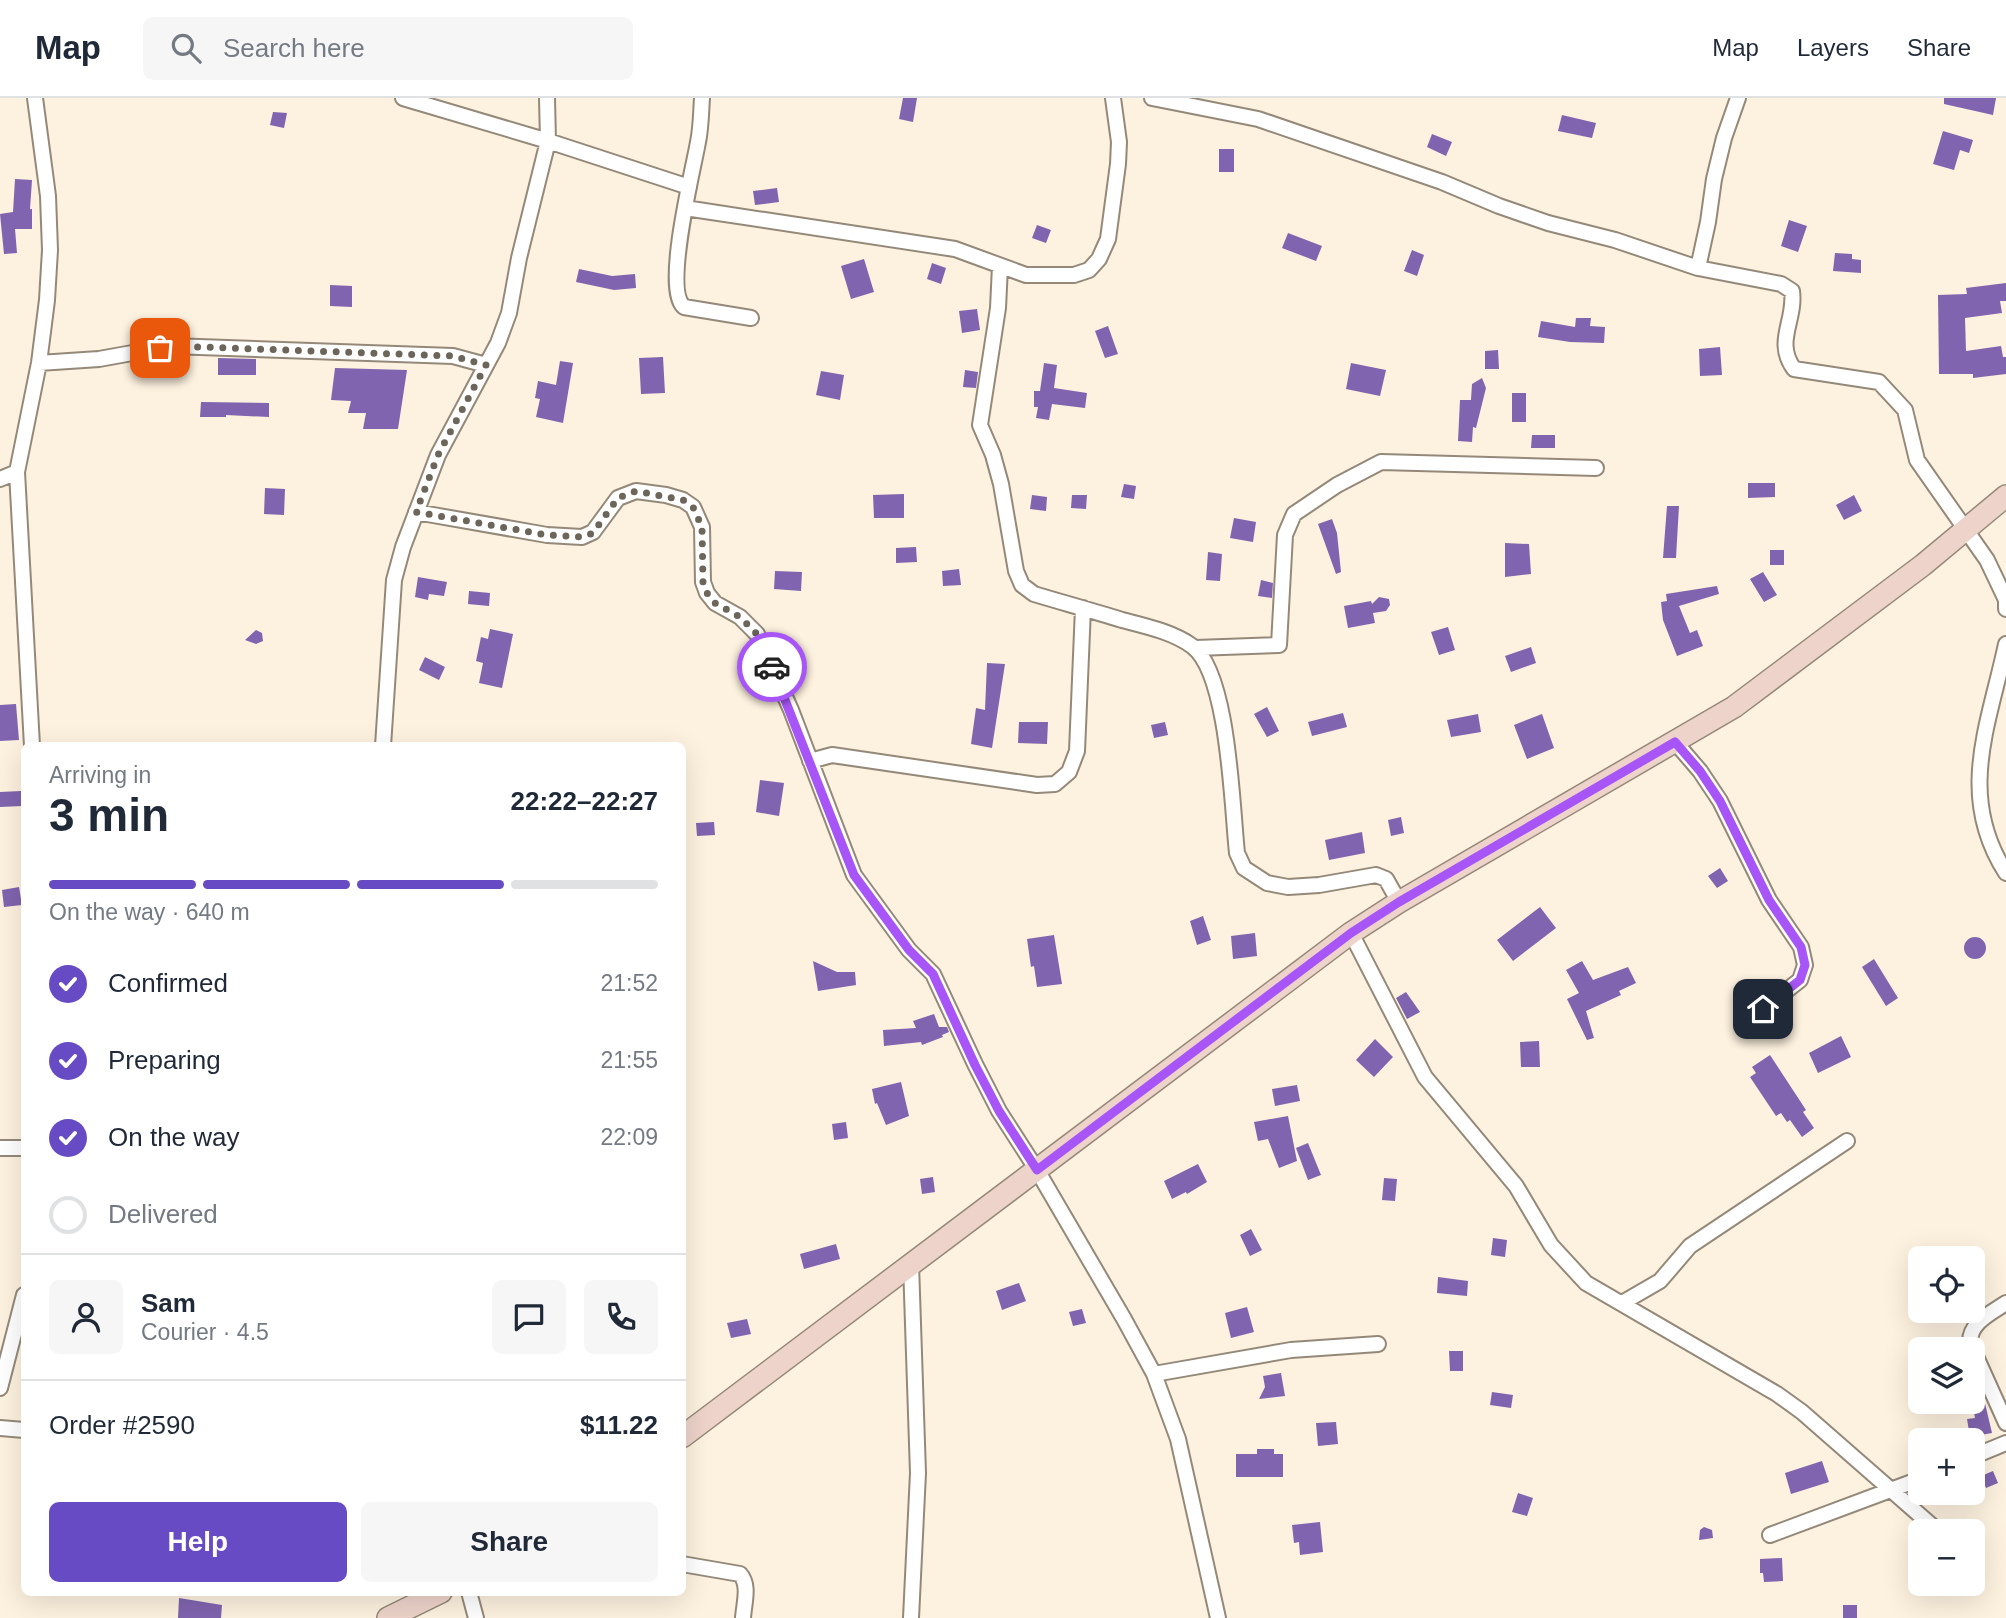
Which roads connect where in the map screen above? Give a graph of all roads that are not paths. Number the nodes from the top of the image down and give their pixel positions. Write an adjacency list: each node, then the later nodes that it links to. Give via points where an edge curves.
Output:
1 (35, 98): 14 (street, via 50,250)
2 (403, 98): 8 (street)
3 (547, 98): 8 (street)
4 (702, 98): 9 (street)
5 (1113, 98): 11 (street, via 1118,164 1108,239 1099,259 1089,270 1056,277 1026,275)
6 (1152, 98): 12 (street, via 1258,119 1536,219)
7 (1738, 98): 12 (street, via 1714,179)
8 (548, 141): 9 (street); 15 (street, via 509,313)
9 (689, 187): 10 (street)
10 (685, 208): 11 (street, via 955,249); 13 (street, via 677,257 680,303)
11 (1000, 266): 23 (street, via 994,342 980,425 1001,484 1022,585 1034,594)
12 (1698, 268): 21 (street, via 1781,284 1792,291 1786,358 1794,369 1878,382 1905,410 1917,460)
13 (751, 318)
14 (39, 363): 15 (street, via 99,359 172,346 453,356); 17 (street)
15 (486, 365): 20 (street, via 438,455)
16 (1596, 468): 26 (street, via 1381,462 1294,514 1285,535 1279,645)
17 (17, 472): 18 (street); 27 (street)
18 (0, 479)
19 (2006, 496): 21 (street)
20 (416, 512): 28 (street, via 394,580); 30 (street, via 582,537 593,533 618,498 636,491 683,500 693,507 702,527 707,593 757,634)
21 (1964, 531): 22 (street, via 1987,561); 29 (street, via 1734,708)
22 (2006, 600): 24 (street)
23 (1083, 608): 26 (street, via 1148,627); 30 (street, via 1077,751 1069,772 1055,784 832,755)
24 (2006, 609)
25 (2006, 644): 31 (street, via 1985,723 1979,770 1984,830)
26 (1196, 648): 32 (street, via 1214,686 1226,733 1237,853 1244,868 1267,883 1288,887 1376,875 1386,879)
27 (32, 742)
28 (383, 742)
29 (1675, 742): 32 (street); 34 (street, via 1720,801 1769,900 1801,947 1805,965 1800,980)
30 (810, 761): 38 (street, via 854,875 909,950 933,974 999,1111)
31 (2006, 873)
32 (1399, 902): 33 (street)
33 (1351, 933): 38 (street); 40 (street, via 1425,1077 1516,1186 1551,1245 1586,1283)
34 (1763, 1009)
35 (1847, 1141): 40 (street, via 1690,1246 1660,1281)
36 (0, 1148): 37 (street)
37 (21, 1148)
38 (1037, 1170): 39 (street); 46 (street)
39 (911, 1264): 51 (street); 64 (street, via 918,1473)
40 (1622, 1303): 55 (street, via 1777,1394)
41 (2006, 1303): 48 (street, via 1974,1325 1970,1336)
42 (21, 1307): 43 (street)
43 (12, 1344): 45 (street); 47 (street)
44 (1377, 1344): 46 (street, via 1291,1350)
45 (0, 1355)
46 (1154, 1374): 65 (street, via 1178,1439)
47 (0, 1388)
48 (2006, 1423)
49 (0, 1428): 50 (street)
50 (21, 1430)
51 (686, 1434)
52 (2006, 1443): 53 (street)
53 (1985, 1452)
54 (1908, 1484): 55 (street)
55 (1893, 1490): 56 (street); 57 (street)
56 (1925, 1519)
57 (1770, 1535)
58 (686, 1564): 63 (street, via 740,1573 746,1587)
59 (433, 1596): 61 (street)
60 (470, 1596): 62 (street)
61 (388, 1618)
62 (476, 1618)
63 (743, 1618)
64 (911, 1618)
65 (1219, 1618)

